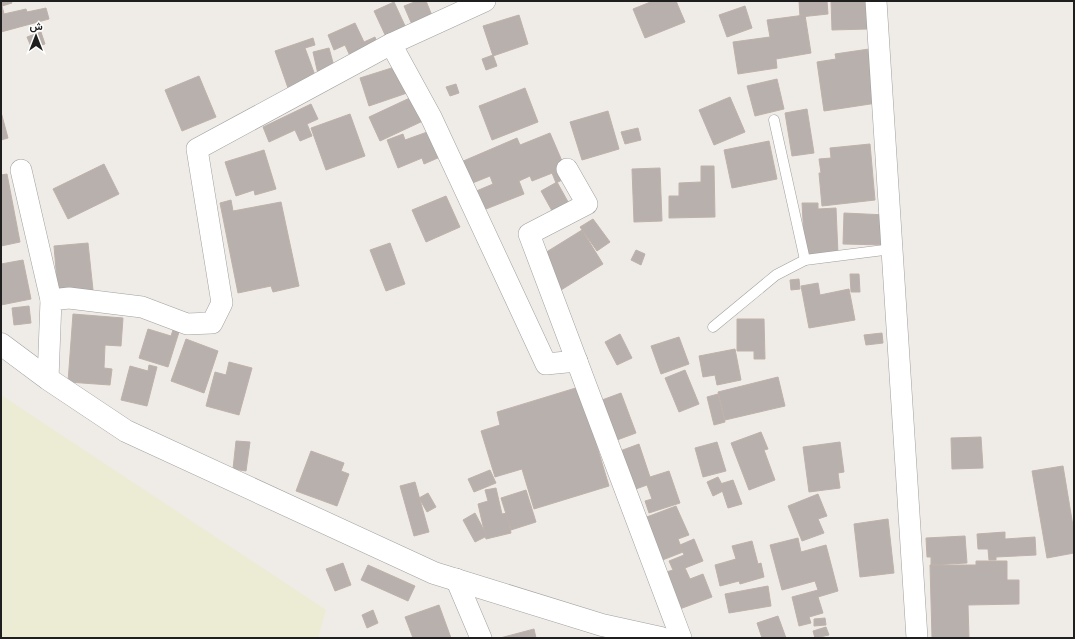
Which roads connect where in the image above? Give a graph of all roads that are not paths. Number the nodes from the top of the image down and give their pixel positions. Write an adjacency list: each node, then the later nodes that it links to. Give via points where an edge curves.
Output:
1 (485, 1): 3 (street)
2 (876, 1): 7 (street)
3 (391, 44): 9 (street, via 197,148 222,303 212,323 187,324 142,307 68,298); 12 (street, via 431,117 546,364)
4 (774, 120): 8 (lane)
5 (567, 169): 12 (street, via 587,204 529,234)
6 (21, 170): 9 (street)
7 (892, 249): 8 (lane); 18 (street)
8 (805, 260): 10 (lane, via 776,276)
9 (51, 300): 13 (street)
10 (713, 327)
11 (1, 344): 13 (street)
12 (577, 361): 17 (street)
13 (48, 379): 14 (street, via 126,431 354,537)
14 (456, 580): 15 (street); 16 (street, via 602,625)
15 (481, 638)
16 (661, 638)
17 (681, 638)
18 (917, 638)

